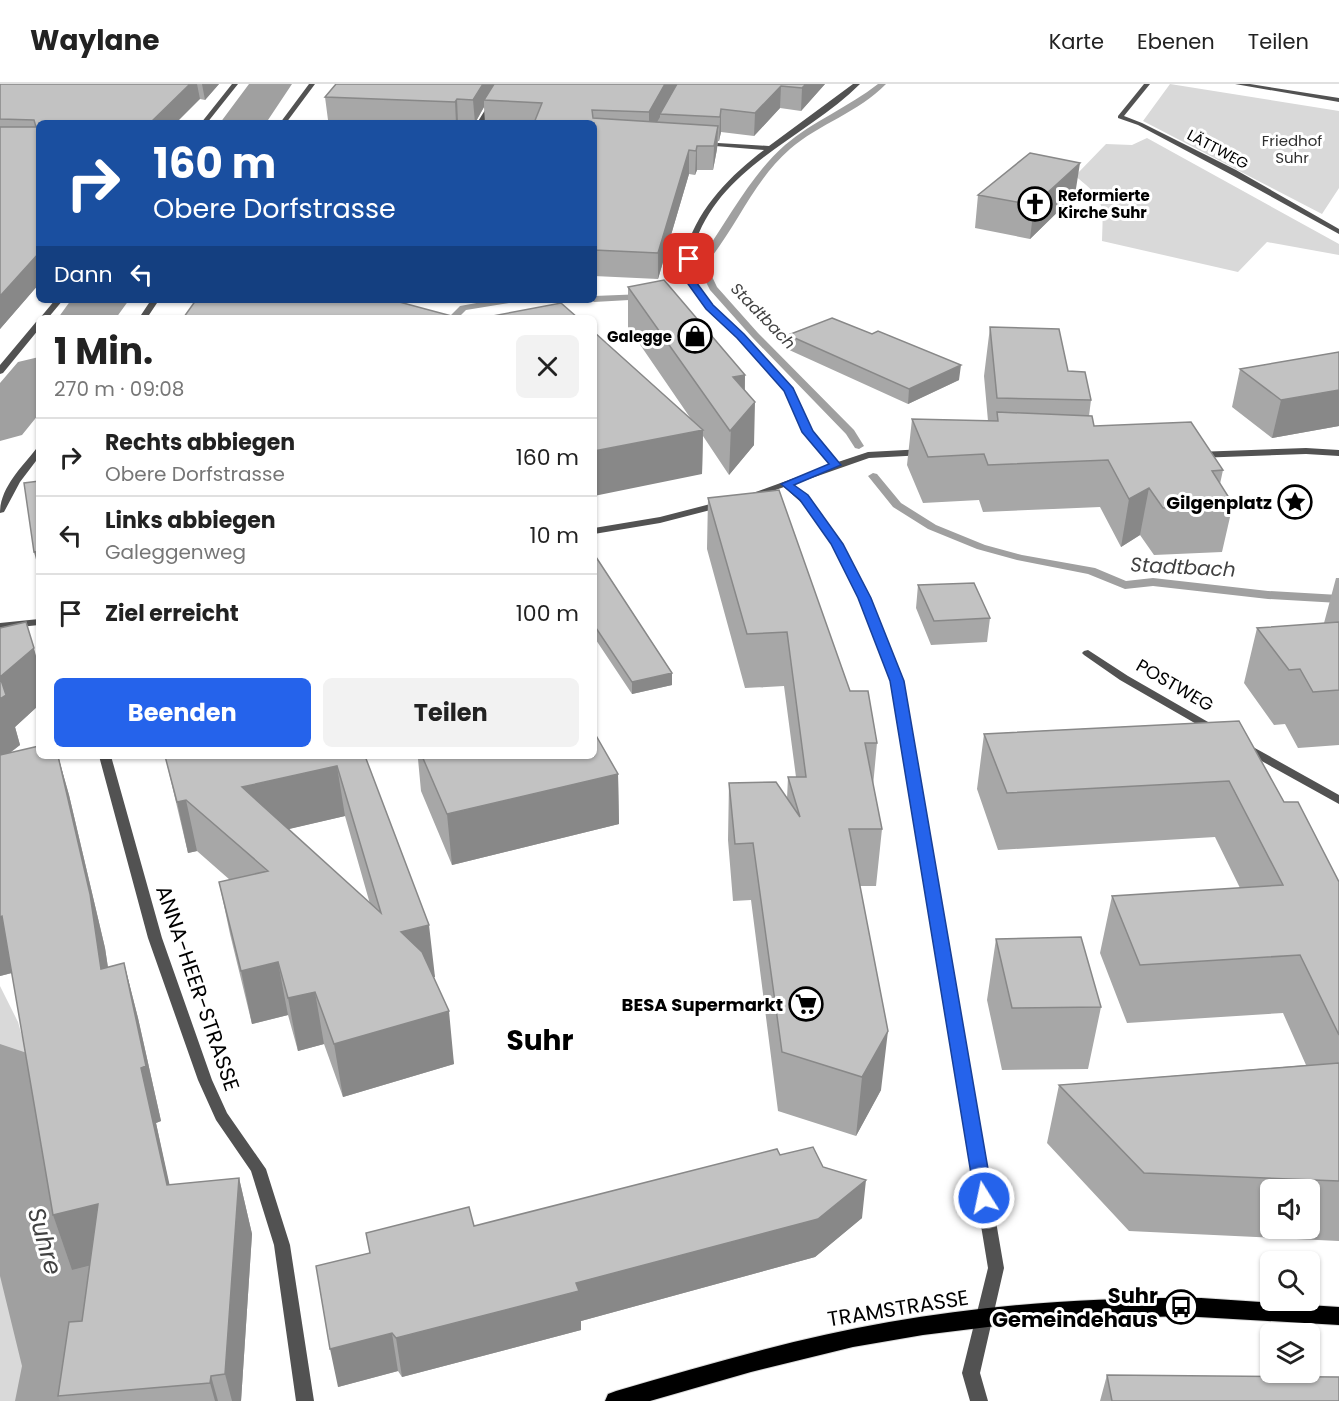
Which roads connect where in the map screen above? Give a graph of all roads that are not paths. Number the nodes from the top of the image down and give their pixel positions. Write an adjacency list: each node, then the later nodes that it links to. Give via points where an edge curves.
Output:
1 (235, 84): 8 (street)
2 (312, 84): 9 (street)
3 (504, 84): 10 (street)
4 (857, 84): 12 (street)
5 (1147, 84): 13 (street, LÄTTWEG, via 1120,117 1242,176)
6 (1238, 84): 7 (street)
7 (1339, 100)
8 (206, 120)
9 (285, 120)
10 (482, 120)
11 (699, 143): 12 (street)
12 (768, 148): 22 (street, via 708,211 691,244 686,275 709,307 789,390 808,432)
13 (1339, 232)
14 (56, 303): 15 (street)
15 (46, 315)
16 (36, 328): 17 (street)
17 (0, 371)
18 (929, 452): 22 (street, via 868,455)
19 (1339, 453): 21 (street)
20 (36, 455): 24 (street)
21 (1187, 455)
22 (835, 465): 23 (street)
23 (786, 484): 25 (street, via 690,513); 32 (street, via 804,497 837,544 865,598 897,681 996,1268)
24 (0, 510)
25 (597, 530)
26 (36, 622): 27 (street)
27 (0, 626)
28 (1088, 653): 30 (street, POSTWEG, via 1124,678)
29 (106, 759): 33 (street, ANNA-HEER-STRASSE, via 155,938 205,1080 221,1116 258,1169 282,1245)
30 (1339, 800)
31 (1339, 1316): 32 (main road, TRAMSTRASSE, via 1181,1307)
32 (983, 1318): 34 (main road, TRAMSTRASSE, via 888,1331 777,1354); 35 (street, via 971,1373)
33 (305, 1401)
34 (616, 1401)
35 (979, 1401)

